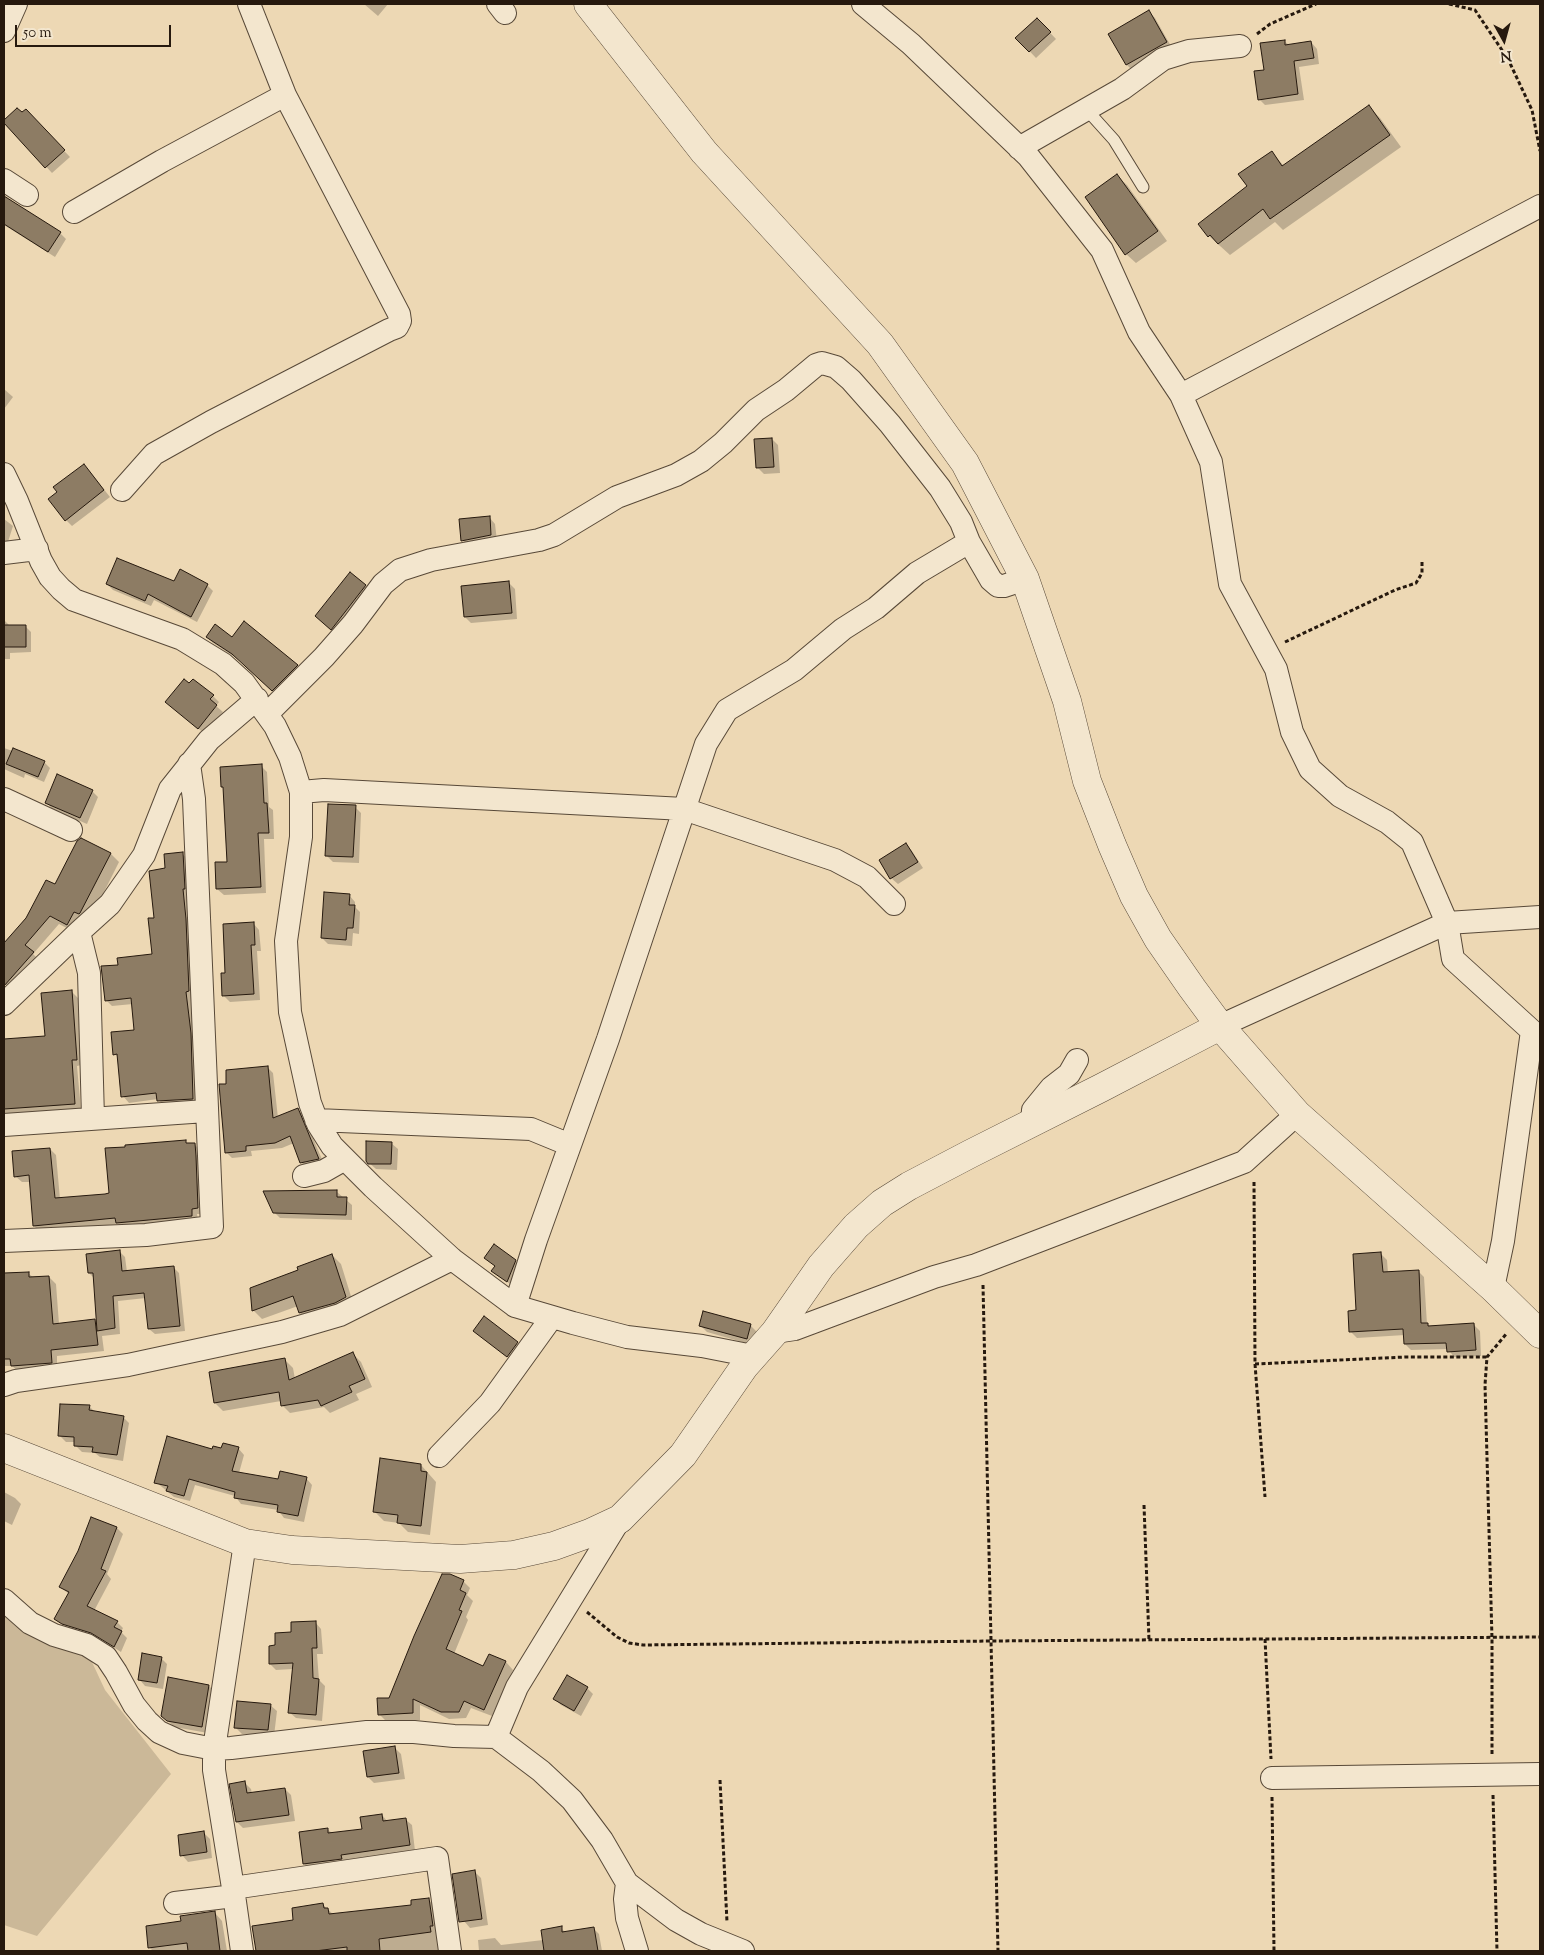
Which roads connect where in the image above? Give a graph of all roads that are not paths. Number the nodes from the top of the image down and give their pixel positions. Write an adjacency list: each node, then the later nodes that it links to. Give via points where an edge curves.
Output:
1 (16, 4): 5 (street)
2 (248, 4): 7 (street)
3 (588, 4): 21 (street, via 704,152 880,344 964,463)
4 (863, 4): 9 (street, via 911,44)
5 (4, 31)
6 (1240, 46): 8 (street, via 1189,51 1162,59 1122,89)
7 (285, 95): 14 (street); 17 (street, via 400,321 397,327 154,454)
8 (1086, 110): 9 (street); 11 (lane, via 1114,140)
9 (1020, 148): 15 (street, via 1102,250 1139,332)
10 (4, 180): 12 (street)
11 (1143, 187)
12 (27, 195)
13 (1540, 206): 15 (street)
14 (74, 212)
15 (1181, 394): 30 (street, via 1211,462 1230,584 1276,669 1292,732 1310,769 1340,796 1388,822 1412,842)
16 (4, 474): 19 (street)
17 (122, 490)
18 (970, 542): 21 (street, via 991,580 998,586); 22 (street, via 940,488 890,424 852,380 836,367 822,363 756,410 701,461 676,475 617,497 554,535 431,560 400,570 383,584 324,657); 26 (street, via 917,572 876,608 843,629 794,670 727,710 706,744)
19 (37, 549): 20 (street); 22 (street, via 50,577 74,600 182,639 223,664)
20 (4, 553)
21 (1025, 579): 33 (street, via 1067,701 1087,780 1134,896 1158,939)
22 (262, 706): 23 (street, via 209,740); 24 (street, via 290,757)
23 (189, 764): 31 (street, via 170,789 144,856 110,904); 35 (street, via 194,799)
24 (301, 792): 26 (street, via 324,790); 38 (street, via 300,837 286,941 290,1012)
25 (4, 799): 27 (street)
26 (684, 809): 28 (street, via 834,860 867,877); 41 (street)
27 (71, 830)
28 (894, 904)
29 (1540, 917): 30 (street)
30 (1447, 923): 33 (street); 46 (street, via 1453,959 1532,1031 1503,1241)
31 (79, 932): 32 (street); 37 (street, via 89,973)
32 (4, 1004)
33 (1220, 1026): 36 (street); 39 (street)
34 (1077, 1060): 39 (street, via 1069,1074 1051,1088 1032,1110)
35 (206, 1111): 37 (street); 44 (street, via 212,1228 146,1235)
36 (1296, 1114): 46 (street); 50 (street, via 1244,1162 976,1265 934,1277 795,1329)
37 (93, 1118): 40 (street)
38 (316, 1120): 41 (street, via 531,1129); 42 (street, via 332,1146)
39 (1032, 1123): 50 (street, via 882,1203 856,1226 821,1266)
40 (4, 1125)
41 (570, 1145): 47 (street)
42 (345, 1158): 43 (street, via 324,1171); 45 (street)
43 (304, 1176)
44 (4, 1241)
45 (452, 1259): 47 (street); 52 (street, via 340,1315 282,1332 128,1364)
46 (1492, 1288): 49 (street)
47 (515, 1306): 48 (street)
48 (552, 1317): 51 (street, via 627,1337); 54 (street, via 490,1403)
49 (1531, 1325)
50 (775, 1332): 51 (street)
51 (752, 1356): 55 (street, via 684,1455)
52 (4, 1385)
53 (4, 1448): 56 (street)
54 (439, 1456)
55 (620, 1519): 56 (street, via 590,1534 514,1555 460,1558 362,1555); 58 (street, via 517,1687)
56 (245, 1543): 59 (street)
57 (4, 1600): 59 (street, via 30,1623 54,1635 87,1645 106,1656 134,1705 159,1732 183,1743)
58 (496, 1737): 59 (street, via 367,1732); 62 (street, via 541,1771 572,1800 602,1840)
59 (214, 1749): 63 (street, via 214,1770)
60 (1540, 1774): 61 (street)
61 (1272, 1778)
62 (627, 1883): 67 (street, via 627,1918); 68 (street, via 676,1920)
63 (233, 1892): 64 (street); 65 (street); 66 (street, via 437,1858)
64 (175, 1904)
65 (242, 1951)
66 (450, 1951)
67 (637, 1951)
68 (743, 1951)

